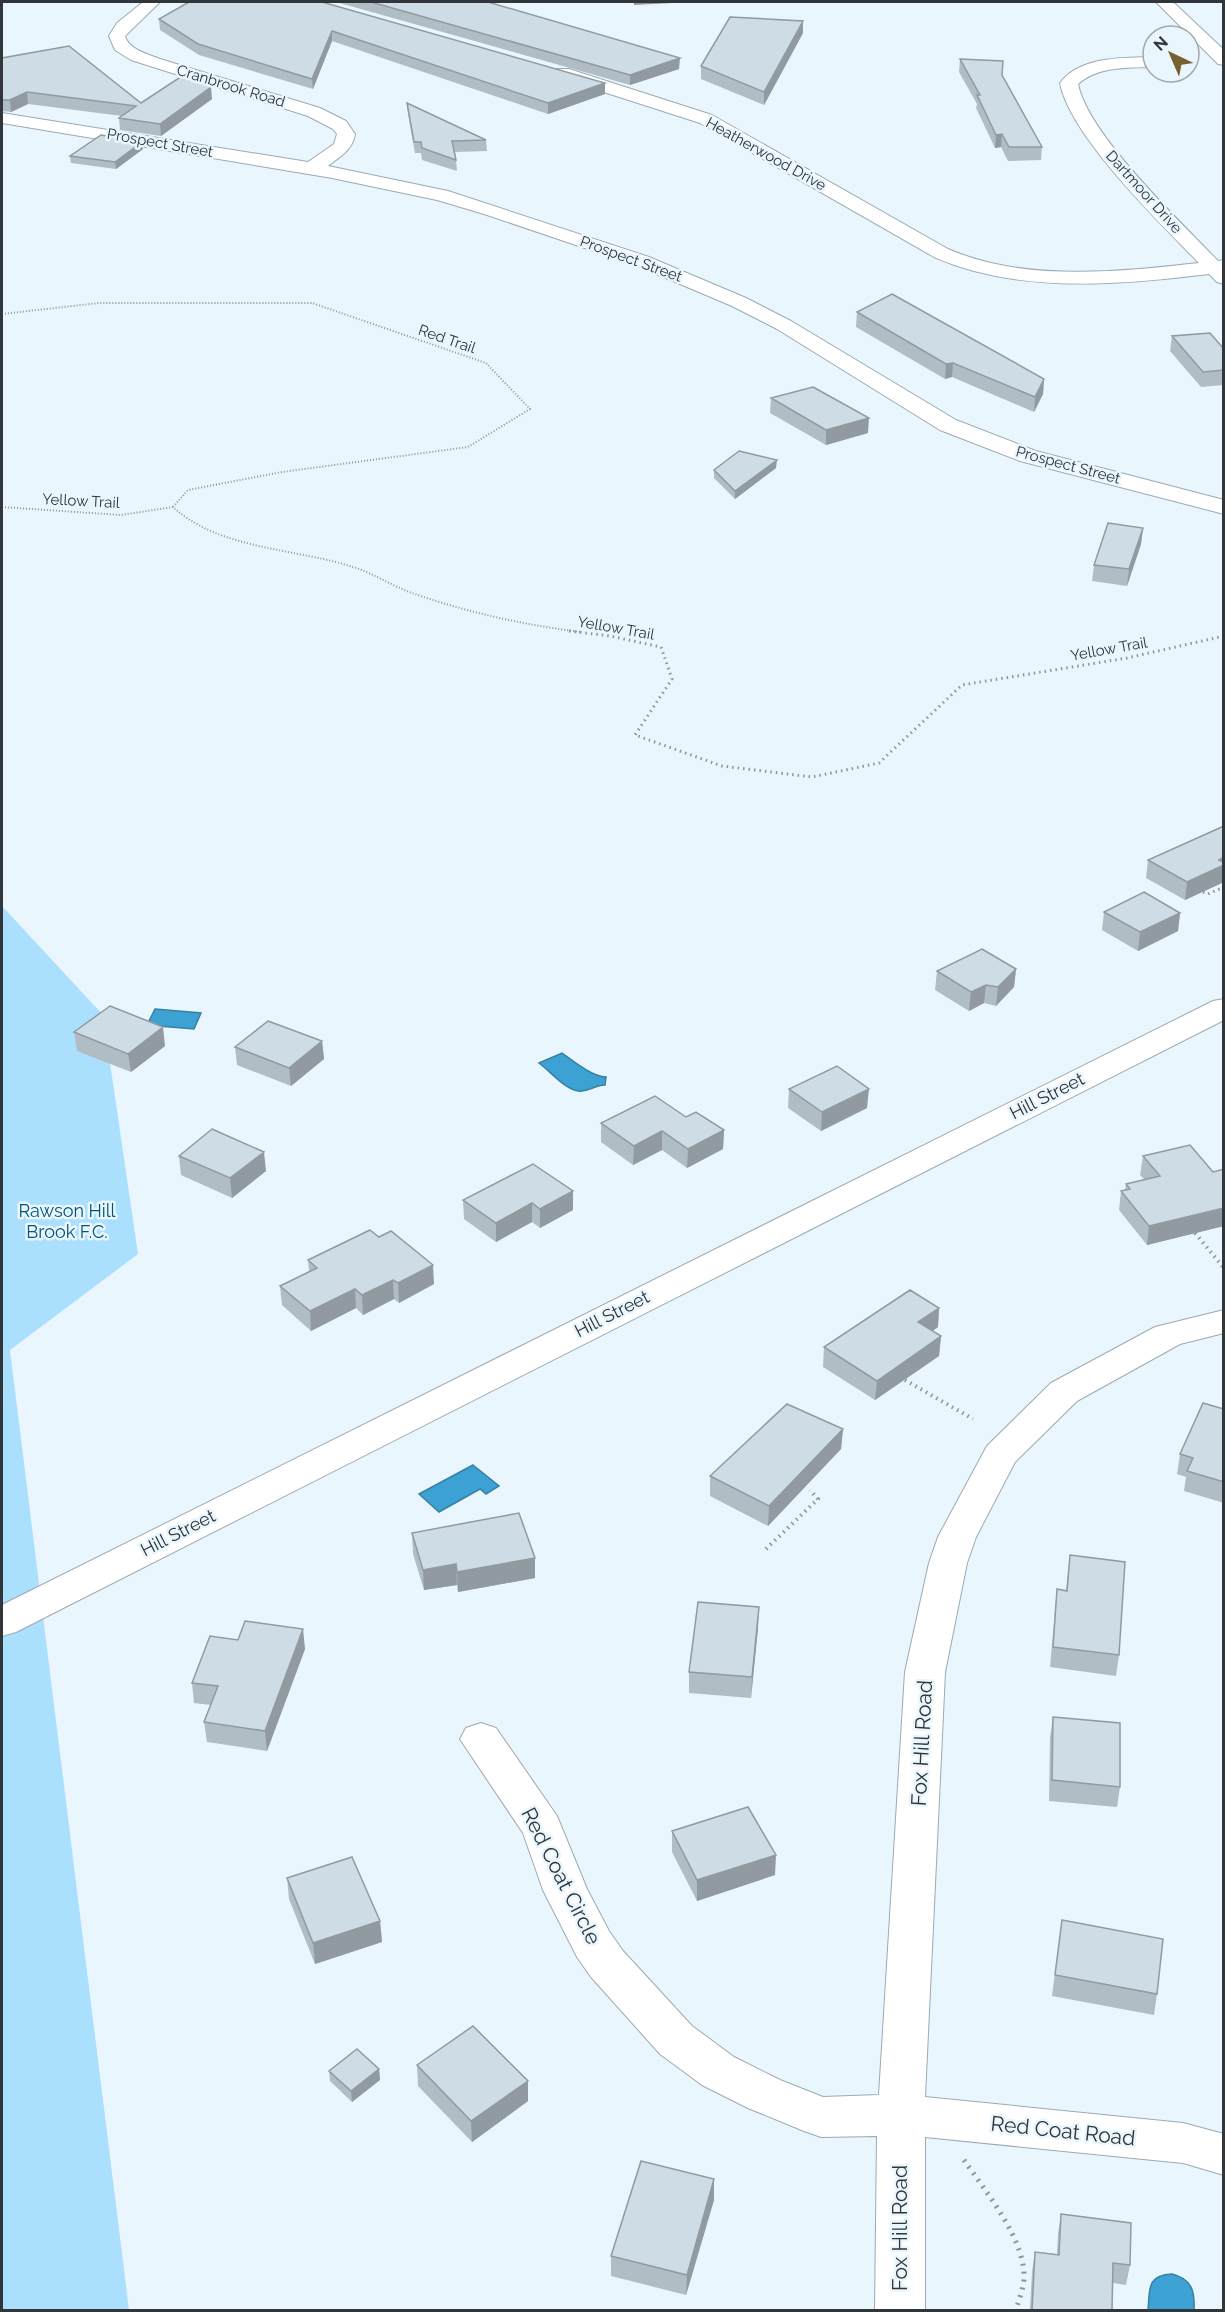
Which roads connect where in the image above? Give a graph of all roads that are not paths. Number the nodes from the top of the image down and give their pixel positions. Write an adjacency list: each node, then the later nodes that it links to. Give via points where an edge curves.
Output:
1 (152, 2): 8 (street, Cranbrook Road, via 123,27 117,36 119,44 154,63 314,112 340,125 346,134 342,145)
2 (1164, 2): 4 (street)
3 (1201, 59): 4 (street)
4 (1222, 59)
5 (1141, 63): 9 (street, Dartmoor Drive, via 1087,70 1069,83 1069,93 1108,154)
6 (542, 67): 9 (street, Heatherwood Drive, via 706,119 941,254 982,270 1052,278)
7 (2, 118): 8 (street, Prospect Street)
8 (311, 169): 10 (street, Prospect Street, via 441,195 642,261 784,325 948,425 1028,456)
9 (1220, 270)
10 (1224, 507)
11 (1224, 1008): 13 (street, Hill Street)
12 (1224, 1321): 15 (street, Fox Hill Road, via 1168,1335 1064,1392 1000,1455 957,1537 925,1672)
13 (2, 1622)
14 (481, 1739): 15 (street, Red Coat Circle, via 542,1828 565,1890 593,1944 676,2040 718,2071 821,2117)
15 (901, 2115): 16 (street, Red Coat Road, via 1184,2142); 17 (street, Fox Hill Road)
16 (1224, 2155)
17 (900, 2310)

